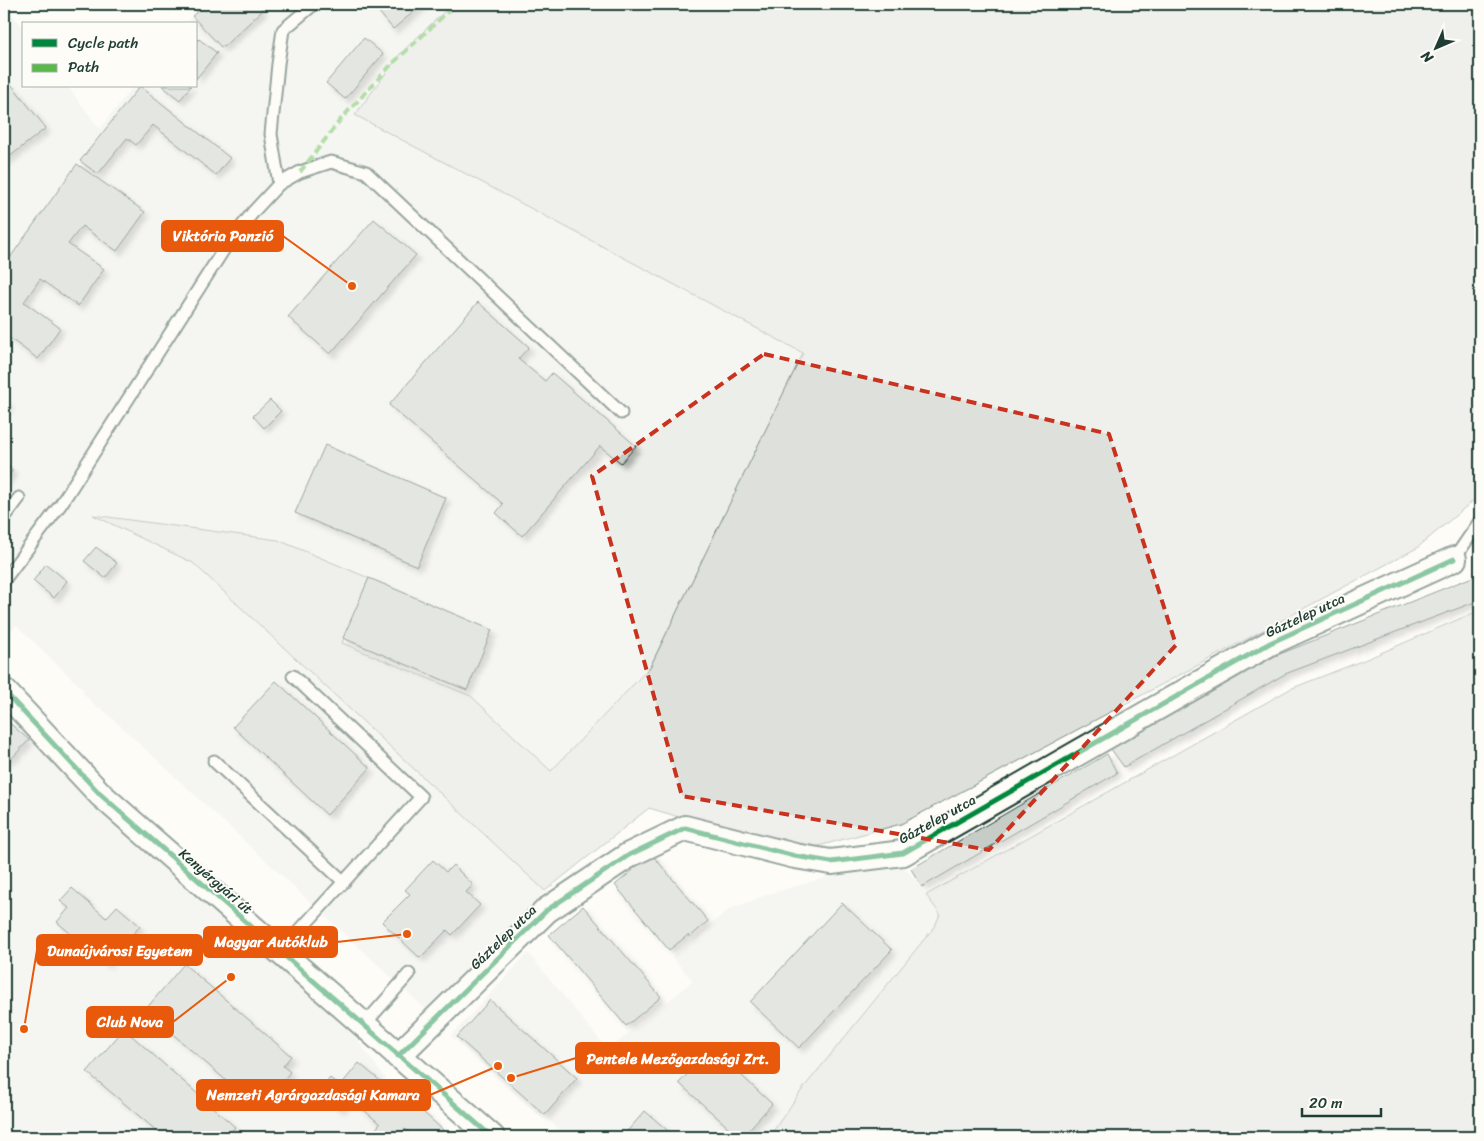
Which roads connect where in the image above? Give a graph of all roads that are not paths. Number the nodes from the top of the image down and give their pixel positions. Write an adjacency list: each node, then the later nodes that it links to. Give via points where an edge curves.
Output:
1 (314, 4): 2 (lane, via 283,30 271,134)
2 (279, 184): 3 (lane, via 300,172 331,162 366,172); 8 (lane, via 224,249 61,504)
3 (621, 412)
4 (18, 498): 5 (lane)
5 (4, 518)
6 (1480, 521): 7 (lane)
7 (1454, 559): 16 (street, Gáztelep utca, via 1270,643 903,853 830,862 685,828 629,855 547,910)
8 (4, 580)
9 (293, 676): 12 (lane, via 421,797)
10 (4, 691): 13 (street, Kenyérgyári út, via 101,795)
11 (214, 761): 12 (lane)
12 (344, 882): 13 (lane)
13 (280, 952): 15 (street, Kenyérgyári út)
14 (409, 974): 15 (lane)
15 (363, 1026): 16 (street, Kenyérgyári út)
16 (398, 1056): 17 (street, Kenyérgyári út)
17 (492, 1137)

